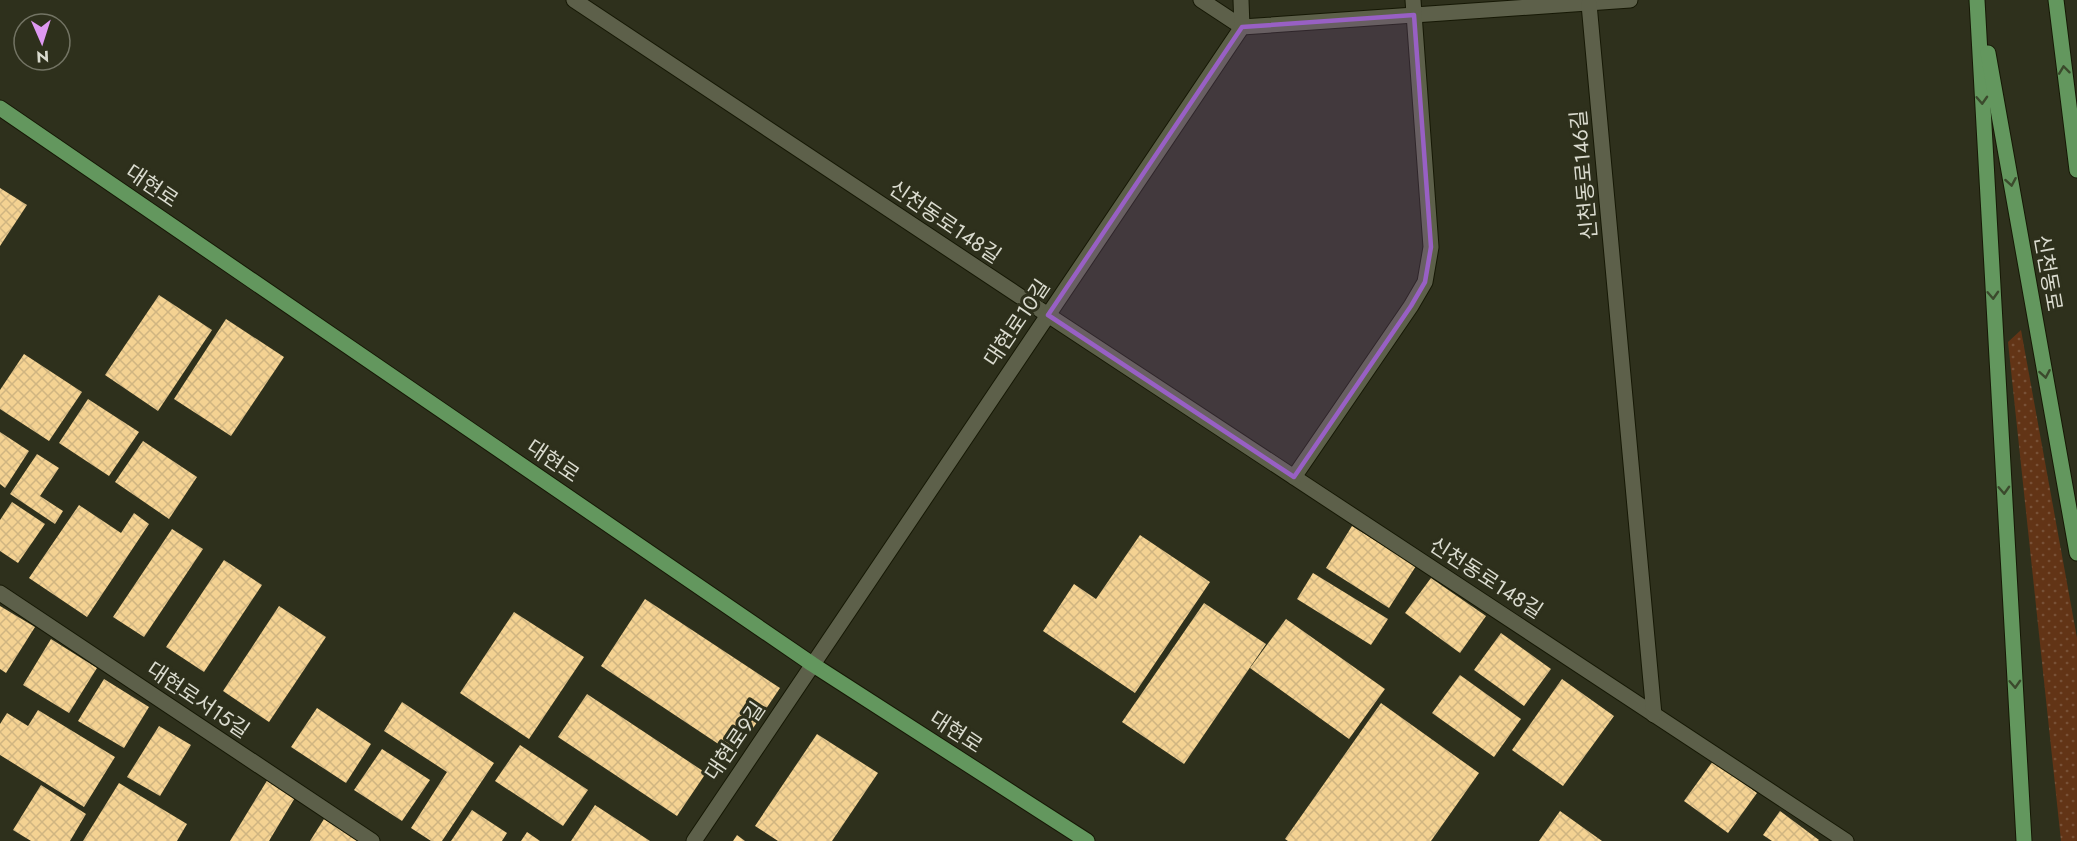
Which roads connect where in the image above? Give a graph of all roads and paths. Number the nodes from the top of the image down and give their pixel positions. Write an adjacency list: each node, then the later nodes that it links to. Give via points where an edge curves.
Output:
1 (574, 0): 12 (street, 신천동로148길)
2 (1202, 0): 9 (street)
3 (1241, 0): 9 (street)
4 (1630, 0): 7 (street)
5 (1978, 0): 14 (main road, 신천동로, one-way to 14); 22 (main road, one-way to 22)
6 (2055, 0): 11 (main road, one-way to 6)
7 (1589, 4): 8 (street); 17 (street, 신천동로146길)
8 (1414, 8): 9 (street); 13 (street, via 1431,247 1425,282)
9 (1242, 27): 12 (street, 대현로10길)
10 (0, 108): 16 (main road, 대현로)
11 (2077, 170)
12 (1048, 315): 13 (street, 신천동로148길); 16 (street, 대현로10길)
13 (1294, 477): 17 (street, 신천동로148길)
14 (2077, 553)
15 (0, 593): 18 (street, 대현로서15길)
16 (812, 664): 19 (street, 대현로9길); 20 (main road, 대현로)
17 (1654, 715): 21 (street, 신천동로148길)
18 (372, 841)
19 (694, 841)
20 (1088, 841)
21 (1846, 841)
22 (2024, 841)

